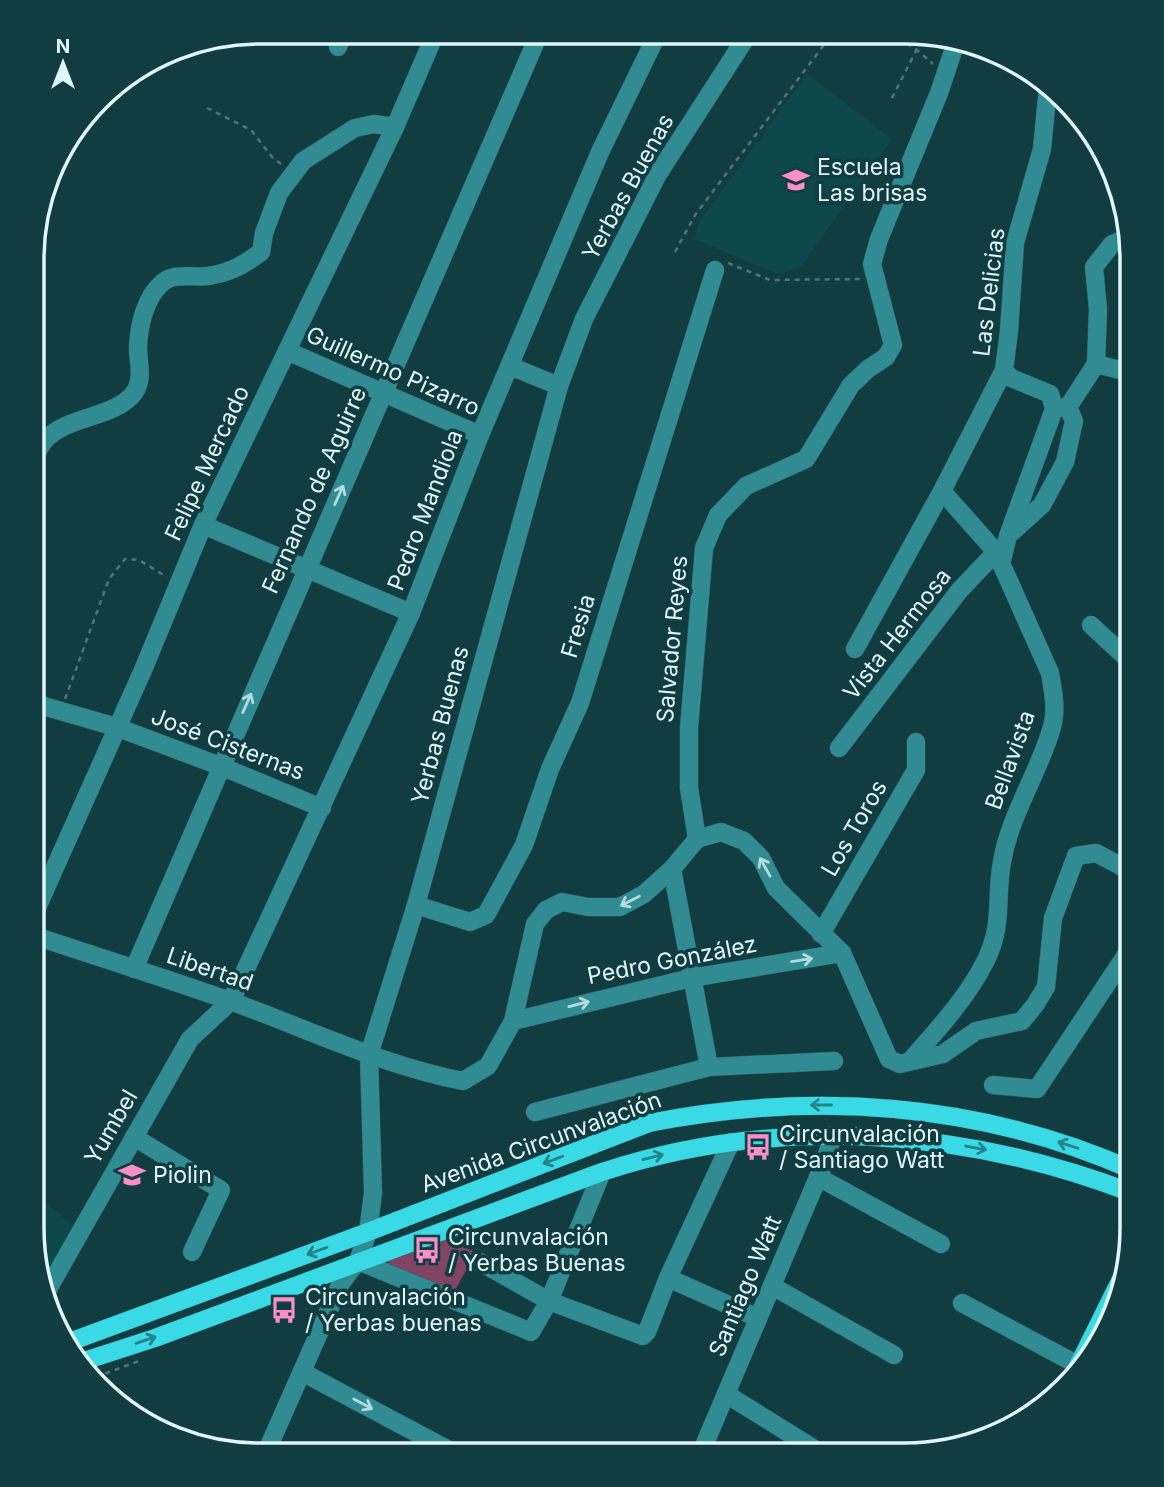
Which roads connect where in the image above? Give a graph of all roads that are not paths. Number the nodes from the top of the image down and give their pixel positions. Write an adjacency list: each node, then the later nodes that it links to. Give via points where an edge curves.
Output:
1 (431, 44): 7 (street, Felipe Mercado)
2 (535, 44): 16 (street, Fernando de Aguirre)
3 (653, 44): 12 (street, Pedro Mandiola, via 600,152)
4 (740, 44): 15 (street, Yerbas Buenas, via 658,174 584,319)
5 (953, 50): 35 (street, Salvador Reyes, via 872,264 893,345 886,357 851,385 806,459 746,486 719,515 704,548 689,728 689,788)
6 (1047, 97): 13 (street, Las Delicias, via 1042,149 1015,243)
7 (395, 127): 10 (street, Felipe Mercado); 19 (street, via 374,124 355,128 303,161 279,192 261,252 246,264 228,272 174,277 162,283 145,309 138,346 139,384 132,396 60,429)
8 (1119, 241): 11 (street, via 1094,267)
9 (715, 270): 39 (street, Fresia, via 580,703 550,769 524,845 486,915 470,922)
10 (287, 351): 16 (street, Guillermo Pizarro); 21 (street, Felipe Mercado)
11 (1096, 364): 14 (street); 17 (street)
12 (510, 366): 15 (street); 18 (street, Pedro Mandiola)
13 (1004, 370): 17 (street, via 1011,378); 20 (street, Las Delicias)
14 (1120, 370)
15 (559, 386): 39 (street, Yerbas Buenas)
16 (383, 394): 18 (street, Guillermo Pizarro); 24 (street, Fernando de Aguirre, one-way to 16)
17 (1066, 404): 22 (street, via 1054,415); 22 (street, via 1074,421 1065,461 1042,505)
18 (480, 435): 25 (street, Pedro Mandiola)
19 (44, 442)
20 (942, 491): 23 (street); 27 (street, Las Delicias)
21 (203, 525): 24 (street); 30 (street, Felipe Mercado)
22 (1008, 536): 23 (street)
23 (999, 558): 32 (street, Vista Hermosa, via 959,592); 49 (street, Bellavista, via 1051,673 1052,726 1021,800 1002,863 994,942 984,965)
24 (306, 569): 25 (street); 33 (street, Fernando de Aguirre, one-way to 24)
25 (411, 613): 34 (street, Pedro Mandiola)
26 (1091, 625): 28 (street)
27 (855, 649)
28 (1120, 652)
29 (44, 707): 30 (street, José Cisternas)
30 (116, 727): 33 (street, José Cisternas); 38 (street, Felipe Mercado)
31 (916, 742): 40 (street, Los Toros, via 916,770)
32 (839, 748)
33 (220, 766): 34 (street, José Cisternas); 44 (street, Fernando de Aguirre)
34 (322, 808): 46 (street, Pedro Mandiola)
35 (697, 839): 37 (street); 40 (street, one-way to 35, via 776,888 761,858 744,841 721,832)
36 (1120, 866): 49 (street, via 1096,853 1076,856 1053,918 1046,987 1022,1021 976,1031 943,1054)
37 (671, 869): 45 (street); 47 (street, one-way to 47, via 644,894 620,907 562,902 546,910 535,924)
38 (44, 892)
39 (416, 905): 48 (street, Yerbas Buenas)
40 (821, 934): 42 (street)
41 (44, 940): 44 (street, Libertad)
42 (842, 953): 45 (street, Pedro González, one-way to 42); 49 (street, via 889,1059 900,1064)
43 (1120, 964): 52 (street, via 1037,1089)
44 (134, 969): 46 (street, Libertad)
45 (691, 978): 47 (street, Pedro González, one-way to 45); 51 (street)
46 (232, 1001): 48 (street, Libertad); 56 (street, Yumbel, via 190,1039)
47 (513, 1021): 48 (street, via 488,1066 463,1080)
48 (369, 1055): 62 (street, Yerbas Buenas, via 373,1193)
49 (911, 1060)
50 (834, 1061): 51 (street)
51 (709, 1067): 54 (street)
52 (993, 1085)
53 (852, 1105): 55 (main road); 58 (main road, Avenida Circunvalación, one-way to 53, via 1008,1127); 62 (main road, Avenida Circunvalación, one-way to 62, via 750,1108 649,1123)
54 (535, 1112)
55 (833, 1136): 57 (main road); 60 (street, Santiago Watt); 61 (main road, one-way to 61, via 974,1148 1038,1162)
56 (134, 1137): 64 (street, via 221,1189); 68 (street, Yumbel)
57 (731, 1143): 59 (main road, one-way to 57, via 666,1154); 67 (street)
58 (1120, 1165)
59 (602, 1172): 65 (main road); 70 (street)
60 (818, 1177): 63 (street); 69 (street, Santiago Watt)
61 (1120, 1189)
62 (368, 1232): 65 (street, Yerbas Buenas); 73 (main road, Avenida Circunvalación, one-way to 73)
63 (941, 1244)
64 (192, 1252)
65 (358, 1261): 70 (street, via 531,1332); 75 (main road, one-way to 65); 77 (street, Yerbas Buenas, via 341,1283)
66 (480, 1262): 70 (street)
67 (668, 1278): 70 (street, via 643,1336); 72 (street)
68 (51, 1284)
69 (772, 1286): 72 (street, Santiago Watt); 74 (street)
70 (549, 1301)
71 (962, 1303): 76 (street)
72 (758, 1318): 78 (street, Santiago Watt)
73 (76, 1340)
74 (894, 1355)
75 (89, 1360)
76 (1073, 1362)
77 (302, 1372): 79 (street, Yerbas Buenas); 80 (street, one-way to 80)
78 (726, 1394): 81 (street, Santiago Watt); 82 (street)
79 (270, 1443)
80 (435, 1443)
81 (705, 1443)
82 (805, 1443)

